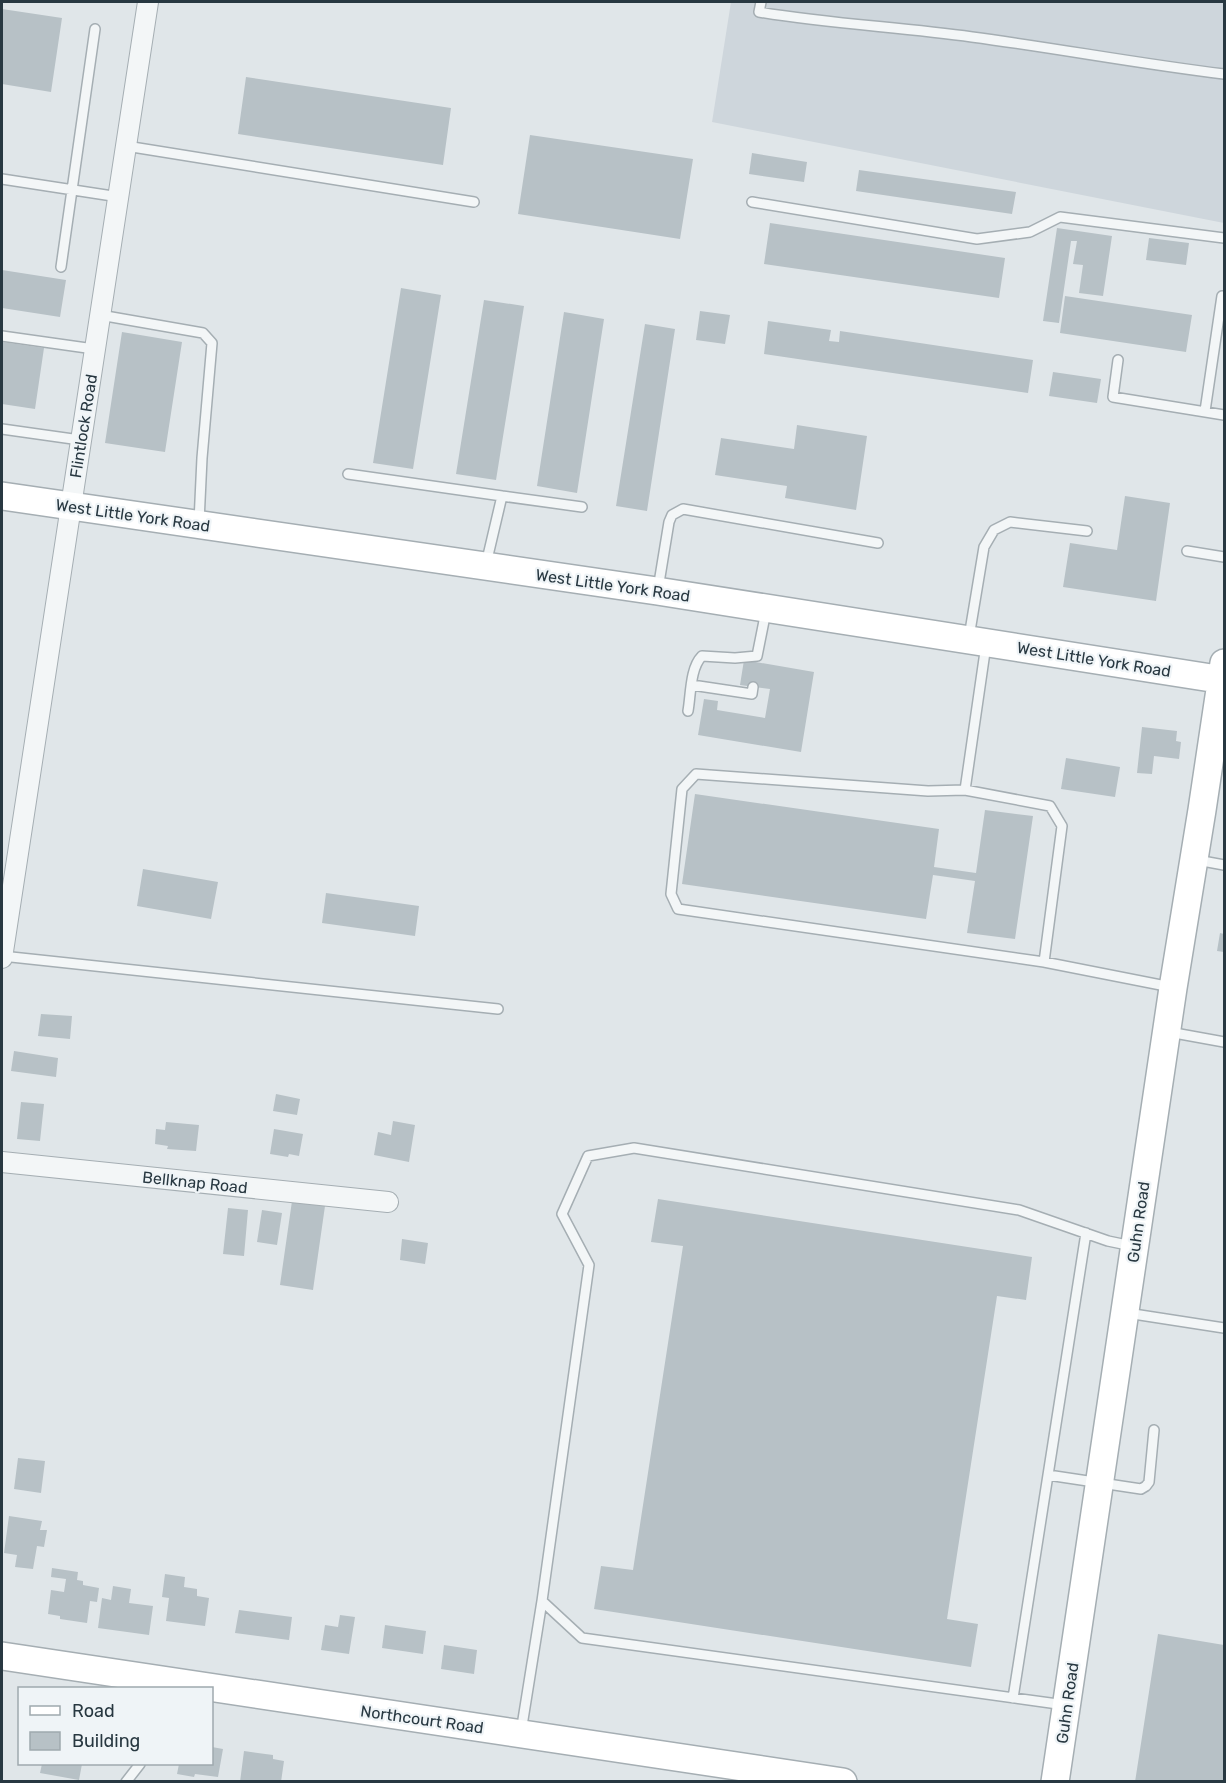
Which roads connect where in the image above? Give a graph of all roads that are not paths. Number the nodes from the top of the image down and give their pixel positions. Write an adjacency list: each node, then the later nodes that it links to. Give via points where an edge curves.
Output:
1 (148, 2): 5 (street, Flintlock Road)
2 (761, 2): 4 (lane, via 759,12 799,19 969,36)
3 (95, 29): 7 (lane)
4 (1224, 74)
5 (126, 146): 8 (street, Flintlock Road); 9 (lane)
6 (2, 179): 7 (lane)
7 (72, 189): 8 (lane); 12 (lane)
8 (118, 197): 14 (street, Flintlock Road)
9 (474, 202)
10 (752, 202): 11 (lane, via 977,239 1030,232 1060,217)
11 (1224, 238)
12 (61, 267)
13 (1222, 296): 18 (lane)
14 (100, 315): 16 (street, Flintlock Road); 27 (lane, via 203,333 212,343)
15 (2, 336): 16 (lane)
16 (94, 349): 21 (street, Flintlock Road)
17 (1118, 360): 18 (lane, via 1113,397)
18 (1205, 411): 19 (lane)
19 (1224, 415)
20 (2, 429): 21 (lane)
21 (80, 440): 25 (street, Flintlock Road)
22 (348, 474): 24 (lane)
23 (2, 496): 25 (street, West Little York Road)
24 (502, 496): 26 (lane); 32 (lane)
25 (71, 506): 27 (street, West Little York Road); 43 (street, Flintlock Road)
26 (582, 507)
27 (199, 524): 32 (street, West Little York Road)
28 (1087, 531): 35 (lane, via 1010,522 994,530 984,547)
29 (878, 543): 33 (lane, via 683,509 672,515 669,522)
30 (1186, 551): 31 (lane)
31 (1224, 557)
32 (485, 566): 33 (street, West Little York Road)
33 (657, 591): 34 (street, West Little York Road)
34 (767, 608): 35 (street, West Little York Road); 37 (lane, via 757,659 702,656)
35 (978, 641): 36 (street, West Little York Road); 40 (lane)
36 (1224, 674): 41 (street, Guhn Road)
37 (692, 686): 38 (lane, via 752,694); 39 (lane)
38 (753, 687)
39 (688, 711)
40 (965, 790): 44 (lane, via 1050,806 1062,826); 44 (lane, via 928,791 696,774 682,789 671,894 678,909)
41 (1194, 860): 42 (lane); 45 (street, Guhn Road)
42 (1224, 865)
43 (2, 957): 46 (lane)
44 (1044, 962): 45 (lane)
45 (1173, 988): 47 (street, Guhn Road)
46 (498, 1009)
47 (1167, 1031): 48 (lane); 52 (street, Guhn Road)
48 (1224, 1042)
49 (2, 1162): 50 (street, Bellknap Road)
50 (388, 1202)
51 (1086, 1233): 52 (lane); 56 (lane); 58 (lane, via 1019,1210 634,1148 588,1156 562,1214 589,1265)
52 (1135, 1246): 53 (street, Guhn Road)
53 (1125, 1313): 54 (lane); 57 (street, Guhn Road)
54 (1224, 1328)
55 (1154, 1430): 57 (lane, via 1146,1486 1141,1490)
56 (1048, 1476): 57 (lane); 63 (lane)
57 (1099, 1484): 64 (street, Guhn Road)
58 (542, 1602): 63 (lane, via 582,1638); 65 (lane)
59 (2, 1656): 60 (street, Northcourt Road)
60 (161, 1684): 61 (street, Northcourt Road)
61 (183, 1687)
62 (213, 1691): 65 (street, Northcourt Road)
63 (1013, 1698): 64 (lane)
64 (1066, 1705): 69 (street, Guhn Road)
65 (521, 1734): 68 (street, Northcourt Road)
66 (139, 1765): 67 (lane)
67 (126, 1782)
68 (843, 1782)
69 (1055, 1782)

